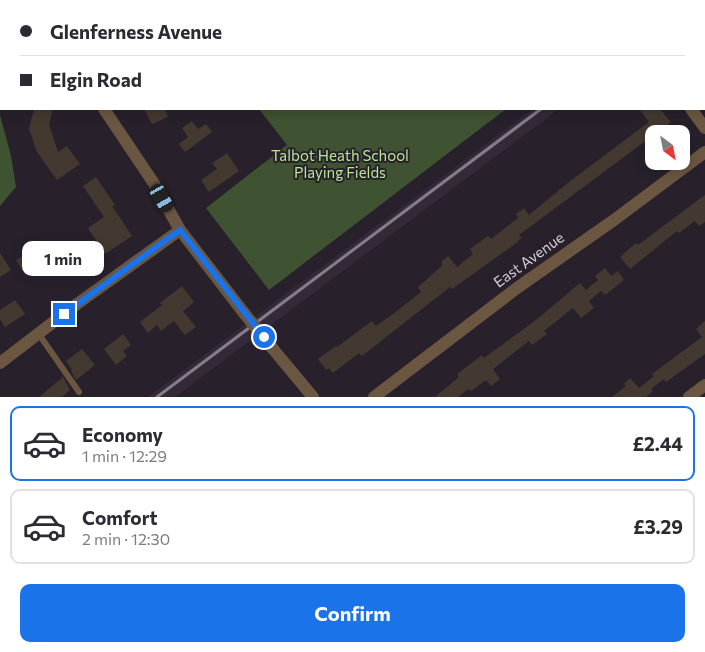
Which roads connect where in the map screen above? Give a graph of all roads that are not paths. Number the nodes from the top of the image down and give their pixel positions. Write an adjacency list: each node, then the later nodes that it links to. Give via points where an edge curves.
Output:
1 (105, 110): 5 (street, via 153,182)
2 (692, 110): 3 (street)
3 (705, 128)
4 (705, 152): 11 (street, East Avenue, via 517,288)
5 (180, 230): 6 (street); 10 (street, bridge)
6 (38, 333): 7 (street); 9 (lane)
7 (0, 363)
8 (705, 385): 12 (street)
9 (79, 392)
10 (313, 397)
11 (374, 397)
12 (689, 397)

